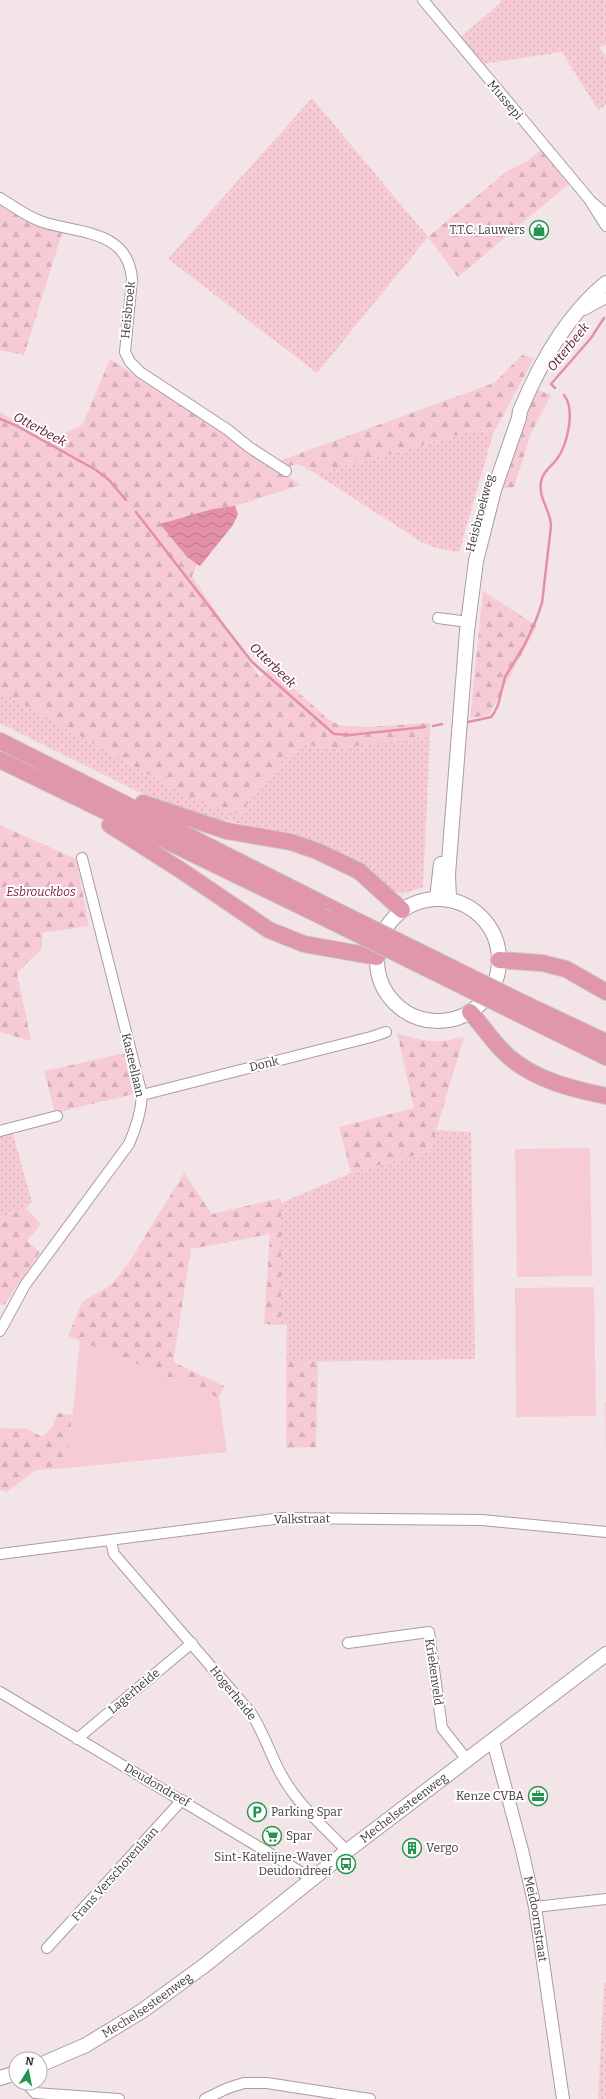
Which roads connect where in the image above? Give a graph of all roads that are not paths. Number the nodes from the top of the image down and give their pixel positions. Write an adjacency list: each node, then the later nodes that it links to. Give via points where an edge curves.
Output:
1 (423, 0): 3 (street, Mussepi)
2 (0, 198): 8 (street, Heisbroek, via 38,220 87,231 114,245 131,267 125,352 130,362 140,372)
3 (589, 199): 4 (street, Mussepi); 5 (street, Mussepi)
4 (606, 214)
5 (606, 226)
6 (606, 274): 7 (main road, Heisbroekweg)
7 (603, 290): 10 (main road, Heisbroekweg, via 575,316 548,355 528,391 494,490)
8 (286, 471)
9 (438, 618): 10 (street)
10 (463, 621): 16 (main road, Heisbroekweg, via 449,810 448,874)
11 (0, 741): 13 (highway)
12 (0, 760): 14 (highway)
13 (103, 792): 17 (highway, via 227,831 290,842 317,851 359,871); 21 (highway, bridge)
14 (80, 800): 18 (highway, via 94,816 269,930 304,944); 21 (highway, bridge)
15 (82, 858): 26 (street, Kasteellaan)
16 (443, 899): 17 (main road, via 424,900); 19 (main road, via 471,908 488,924 496,940)
17 (402, 910): 18 (main road, via 382,934)
18 (376, 957): 22 (main road, via 377,968 386,992 409,1014 422,1019 441,1021 451,1020)
19 (499, 960): 20 (highway, via 542,963 566,969); 22 (main road, via 498,974 492,988 486,998)
20 (606, 992)
21 (522, 1009): 24 (highway); 25 (highway)
22 (470, 1012): 27 (highway, via 508,1056 535,1074 572,1089)
23 (386, 1032): 26 (street, Donk)
24 (606, 1042)
25 (606, 1057)
26 (142, 1095): 30 (street, Kasteellaan, via 136,1129 129,1144 24,1285)
27 (606, 1096)
28 (57, 1116): 29 (street)
29 (0, 1131)
30 (0, 1331)
31 (606, 1532): 32 (street, Valkstraat, via 482,1520 282,1518)
32 (111, 1541): 33 (street, Valkstraat); 34 (street, Hogerheide, via 114,1554)
33 (0, 1554)
34 (192, 1643): 38 (street, Lagerheide); 42 (street, Hogerheide, via 251,1714 262,1731 281,1775 312,1814)
35 (348, 1643): 40 (street, Kriekenveld, via 429,1632 442,1728)
36 (606, 1654): 39 (main road, Mechelsesteenweg)
37 (0, 1692): 38 (street, Deudondreef)
38 (77, 1739): 41 (street, Deudondreef)
39 (493, 1741): 40 (main road, Mechelsesteenweg); 45 (street, Meidoornstraat)
40 (468, 1761): 42 (main road, Mechelsesteenweg)
41 (182, 1800): 43 (street, Deudondreef); 46 (street, Frans Verschorenlaan)
42 (348, 1851): 43 (main road, Mechelsesteenweg)
43 (314, 1880): 47 (main road, Mechelsesteenweg, via 205,1965 142,2010 86,2045)
44 (606, 1899): 45 (street)
45 (535, 1907): 54 (street, Meidoornstraat)
46 (47, 1948)
47 (48, 2062)
48 (34, 2091): 50 (street)
49 (39, 2091): 50 (street)
50 (44, 2094): 51 (street)
51 (119, 2099)
52 (205, 2099): 53 (street, via 244,2083 267,2082)
53 (370, 2099)
54 (563, 2099)

